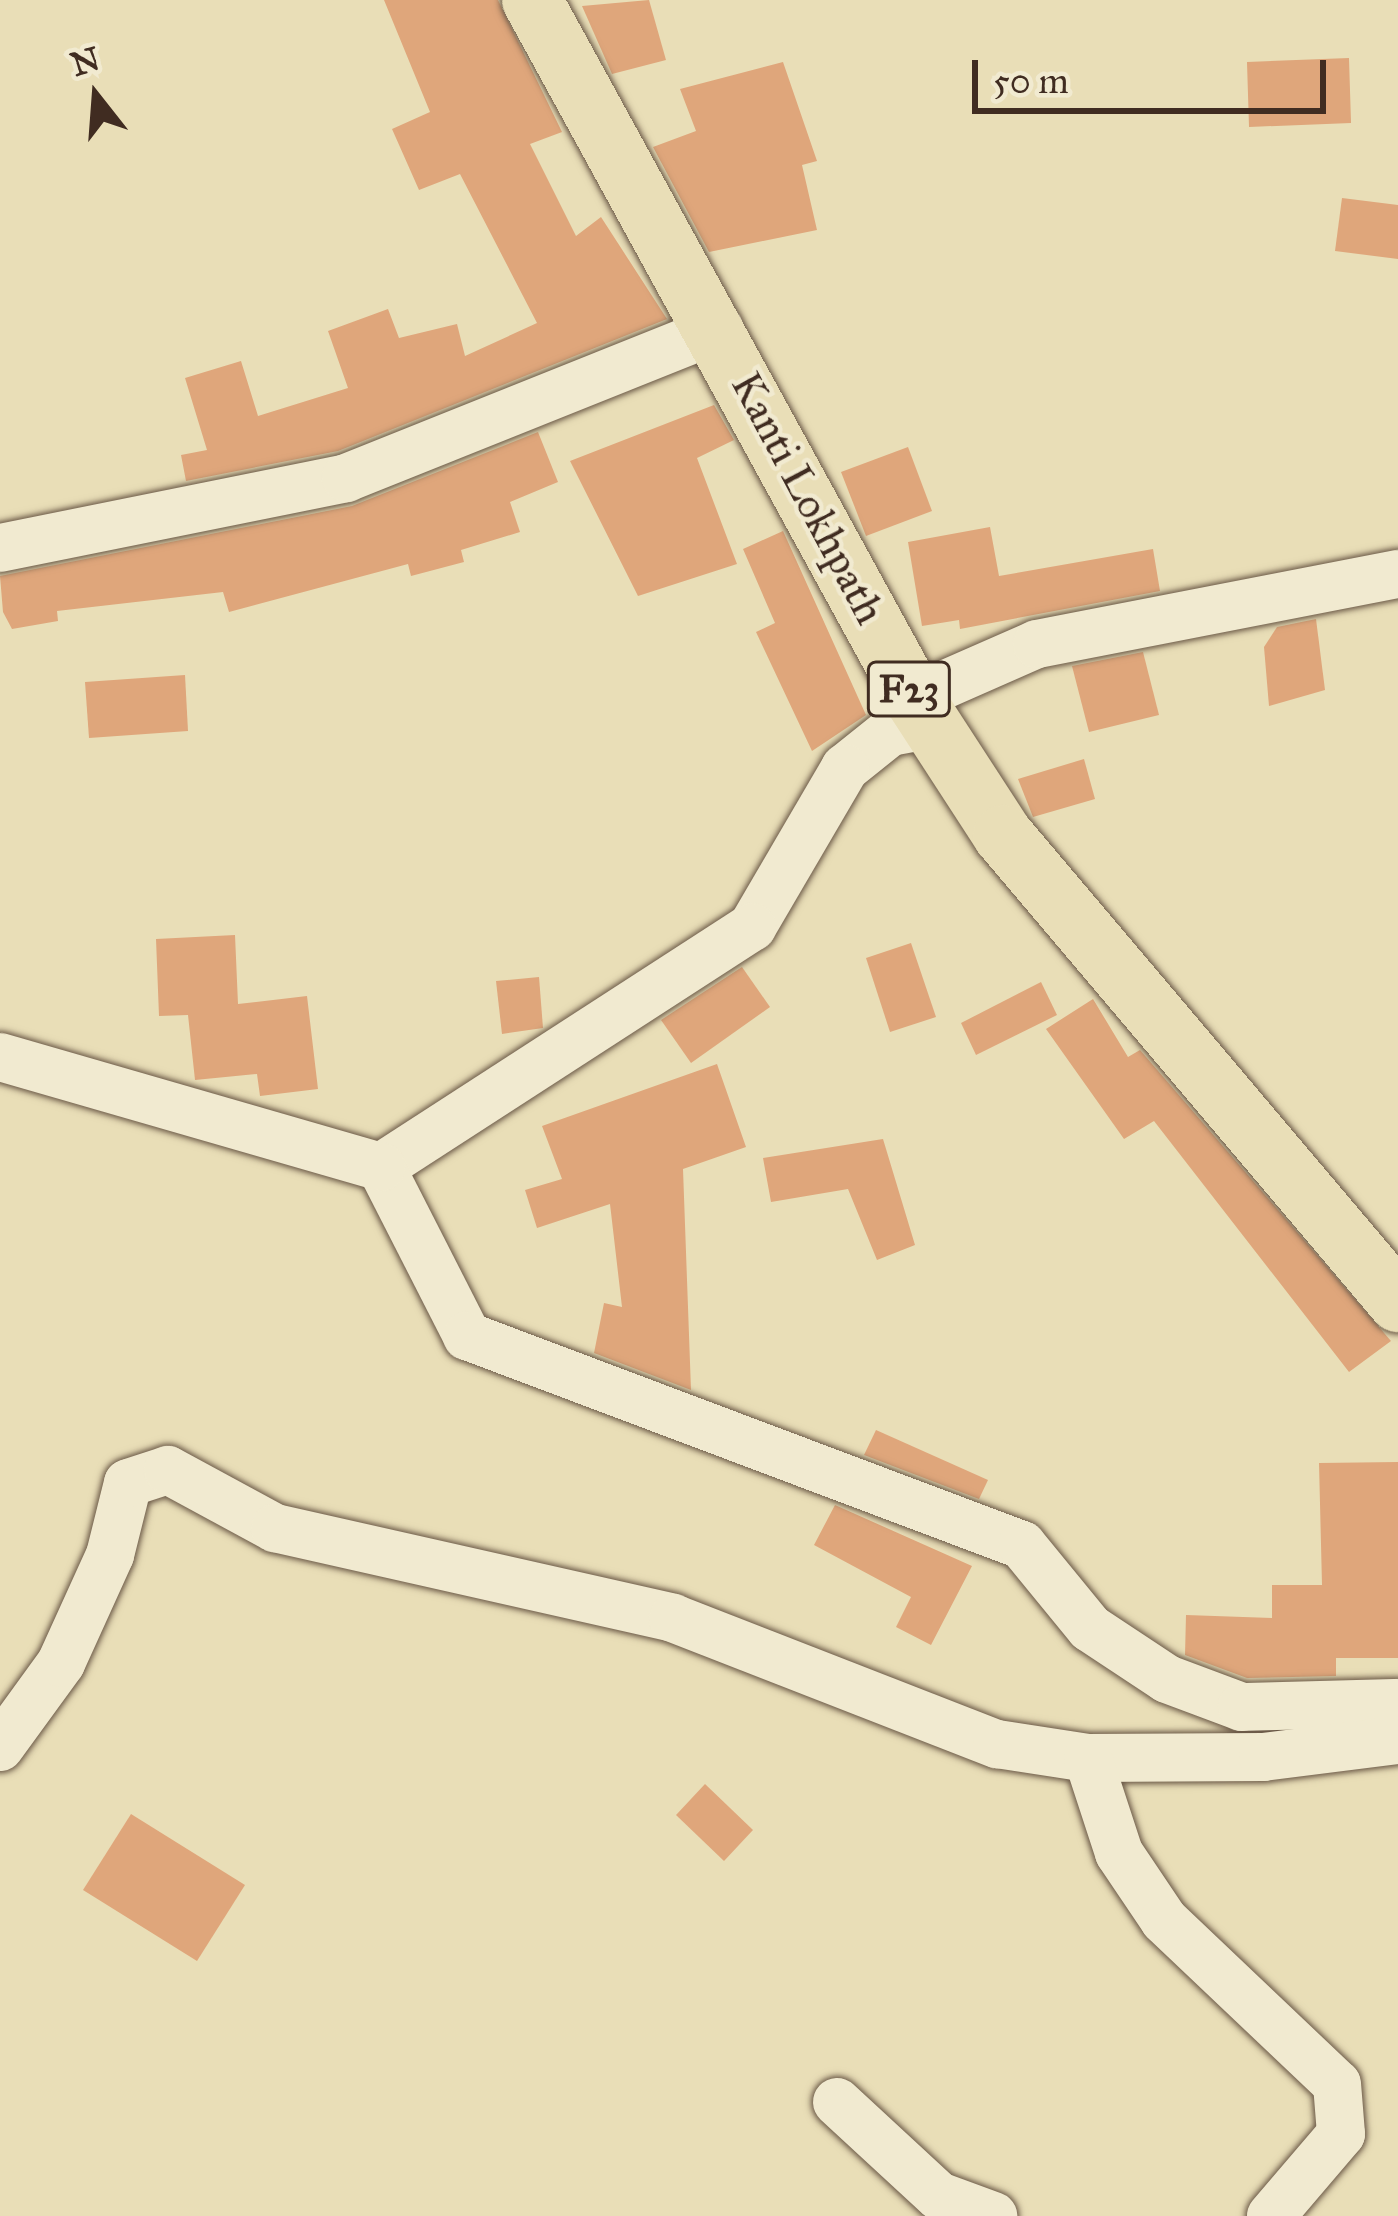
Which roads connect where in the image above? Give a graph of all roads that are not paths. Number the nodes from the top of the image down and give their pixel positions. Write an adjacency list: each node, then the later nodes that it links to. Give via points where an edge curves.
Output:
1 (532, 0): 2 (main road, Kanti Lokhpath / F23)
2 (719, 329): 3 (street, via 346,478); 5 (main road, Kanti Lokhpath / F23)
3 (0, 548)
4 (1398, 574): 5 (street, via 1036,644)
5 (924, 711): 7 (street, via 845,768 752,927); 8 (main road, Kanti Lokhpath / F23, via 1004,835)
6 (0, 1057): 7 (street)
7 (381, 1167): 9 (street, via 467,1336 1022,1545 1090,1628 1167,1679 1242,1707)
8 (1398, 1302)
9 (1398, 1703)
10 (1398, 1740): 12 (street, via 1263,1757)
11 (0, 1747): 12 (street, via 61,1663 110,1555 128,1484 168,1470 275,1528 673,1618 997,1744)
12 (1088, 1758): 15 (street, via 1119,1853 1164,1920 1337,2084 1341,2134)
13 (837, 2102): 14 (street, via 939,2196)
14 (993, 2216)
15 (1271, 2216)

